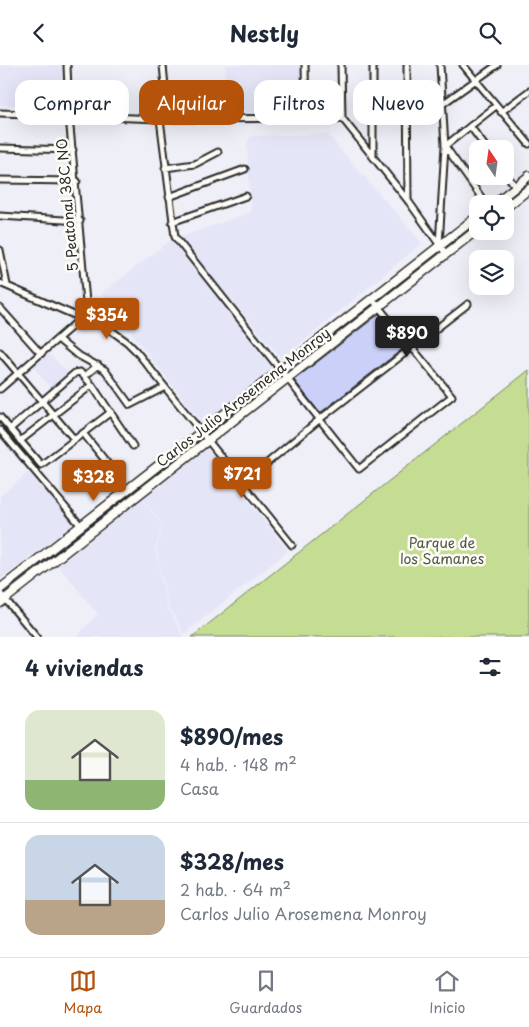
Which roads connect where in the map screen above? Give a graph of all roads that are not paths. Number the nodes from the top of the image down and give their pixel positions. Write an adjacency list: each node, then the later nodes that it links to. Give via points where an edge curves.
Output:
1 (67, 65): 10 (street, 5 Peatonal 38C NO)
2 (163, 65): 11 (street)
3 (306, 65): 12 (street)
4 (341, 65): 13 (street)
5 (372, 65): 33 (street)
6 (407, 65): 47 (street)
7 (440, 65): 14 (street)
8 (462, 65): 15 (street)
9 (497, 65): 15 (street)
10 (68, 80)
11 (164, 80)
12 (306, 80)
13 (341, 80)
14 (440, 80)
15 (475, 81): 17 (street); 18 (street)
16 (529, 91): 19 (street)
17 (443, 104)
18 (496, 106): 19 (street); 26 (street)
19 (501, 112): 28 (street)
20 (0, 113): 21 (street)
21 (15, 114)
22 (343, 119): 33 (street)
23 (70, 125): 31 (street, 5 Peatonal 38C NO)
24 (161, 125): 34 (street)
25 (443, 125): 29 (street)
26 (470, 126): 27 (street); 29 (street)
27 (480, 140)
28 (529, 144)
29 (445, 146): 42 (street); 53 (street)
30 (0, 148): 31 (street)
31 (73, 149): 38 (street, 5 Peatonal 38C NO)
32 (218, 152): 34 (street, via 192,164)
33 (374, 158): 47 (street)
34 (166, 168): 45 (street)
35 (244, 169): 45 (street)
36 (529, 176): 40 (main road)
37 (0, 180): 38 (street)
38 (77, 181): 49 (street, 5 Peatonal 38C NO)
39 (514, 184): 40 (street)
40 (516, 187): 43 (main road)
41 (529, 189): 46 (main road)
42 (480, 195)
43 (506, 195)
44 (246, 196): 50 (street)
45 (169, 197): 50 (street)
46 (514, 201)
47 (408, 202): 53 (street)
48 (0, 216): 49 (street)
49 (80, 221): 62 (street, 5 Peatonal 38C NO)
50 (172, 223): 69 (street, via 175,237)
51 (469, 224): 53 (main road, Carlos Julio Arosemena Monroy)
52 (469, 236): 55 (main road, Carlos Julio Arosemena Monroy)
53 (440, 245): 55 (street); 58 (main road, Carlos Julio Arosemena Monroy)
54 (0, 251): 57 (street)
55 (446, 254): 60 (main road, Carlos Julio Arosemena Monroy)
56 (0, 283): 57 (street)
57 (7, 285): 63 (street)
58 (372, 299): 60 (street); 69 (main road, Carlos Julio Arosemena Monroy)
59 (468, 304): 65 (street)
60 (379, 306): 65 (street); 72 (main road, Carlos Julio Arosemena Monroy)
61 (0, 308): 67 (street)
62 (87, 313): 63 (street); 74 (street, via 127,342)
63 (81, 318): 64 (street)
64 (59, 339): 67 (street); 68 (street, via 76,354)
65 (412, 347): 80 (street); 80 (street, via 452,395 437,408 358,469)
66 (0, 351): 70 (street)
67 (41, 354): 70 (street)
68 (98, 365): 71 (street); 74 (street, via 130,405)
69 (281, 370): 72 (street); 83 (main road, Carlos Julio Arosemena Monroy)
70 (18, 374): 75 (street); 76 (street)
71 (85, 376): 73 (street); 76 (street, via 75,373)
72 (287, 378): 80 (street); 86 (main road, Carlos Julio Arosemena Monroy)
73 (92, 385): 77 (street); 78 (street)
74 (165, 387): 83 (street)
75 (0, 389)
76 (42, 401): 78 (street); 81 (street)
77 (111, 412): 84 (street); 88 (street)
78 (54, 415): 85 (street); 87 (street)
79 (0, 417): 81 (street)
80 (320, 419): 90 (street)
81 (10, 429): 87 (street)
82 (0, 430): 91 (street)
83 (202, 432): 86 (street); 91 (main road, Carlos Julio Arosemena Monroy)
84 (83, 433): 85 (street); 89 (street)
85 (74, 439): 87 (street, via 41,465)
86 (208, 440): 90 (street); 94 (main road, Carlos Julio Arosemena Monroy)
87 (20, 441)
88 (133, 446)
89 (108, 464)
90 (242, 484): 92 (street)
91 (81, 526): 93 (main road, Carlos Julio Arosemena Monroy)
92 (292, 545)
93 (0, 589)
94 (2, 599): 95 (street)
95 (37, 637)

